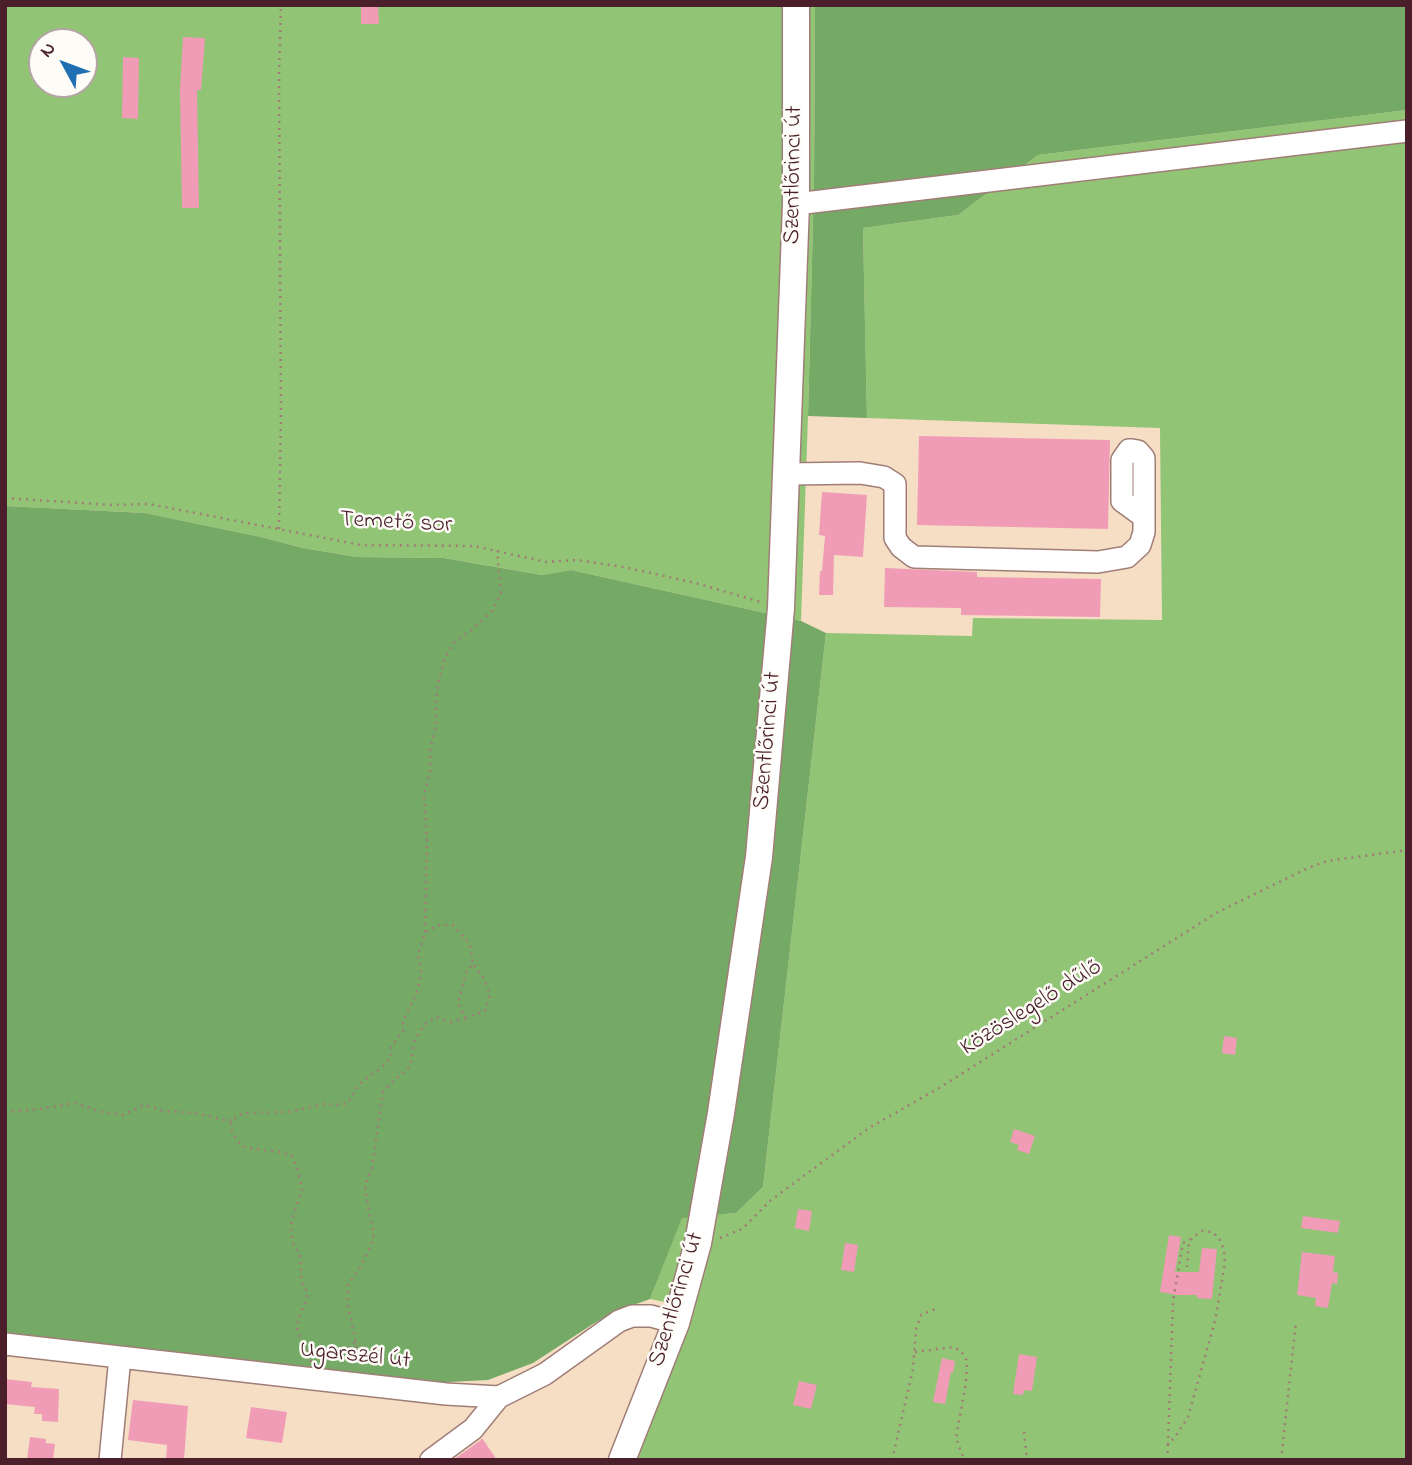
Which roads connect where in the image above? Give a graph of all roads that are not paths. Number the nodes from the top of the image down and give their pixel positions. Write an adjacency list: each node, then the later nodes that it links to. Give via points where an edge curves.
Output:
1 (796, 5): 3 (main road, Szentlőrinci út)
2 (1407, 131): 3 (street)
3 (796, 204): 4 (main road, Szentlőrinci út)
4 (787, 474): 5 (street, via 860,473 895,484 895,538 914,557 1098,562 1128,557 1140,545); 6 (main road, Szentlőrinci út, via 782,608 758,857 721,1113 698,1243)
5 (1144, 517)
6 (676, 1323): 9 (street, Ugarszél út, via 651,1316 619,1321 545,1374); 12 (main road, Szentlőrinci út)
7 (5, 1344): 8 (street, Ugarszél út)
8 (120, 1357): 9 (street, Ugarszél út); 10 (street)
9 (499, 1397): 11 (street, via 473,1429)
10 (110, 1460)
11 (431, 1460)
12 (622, 1460)

